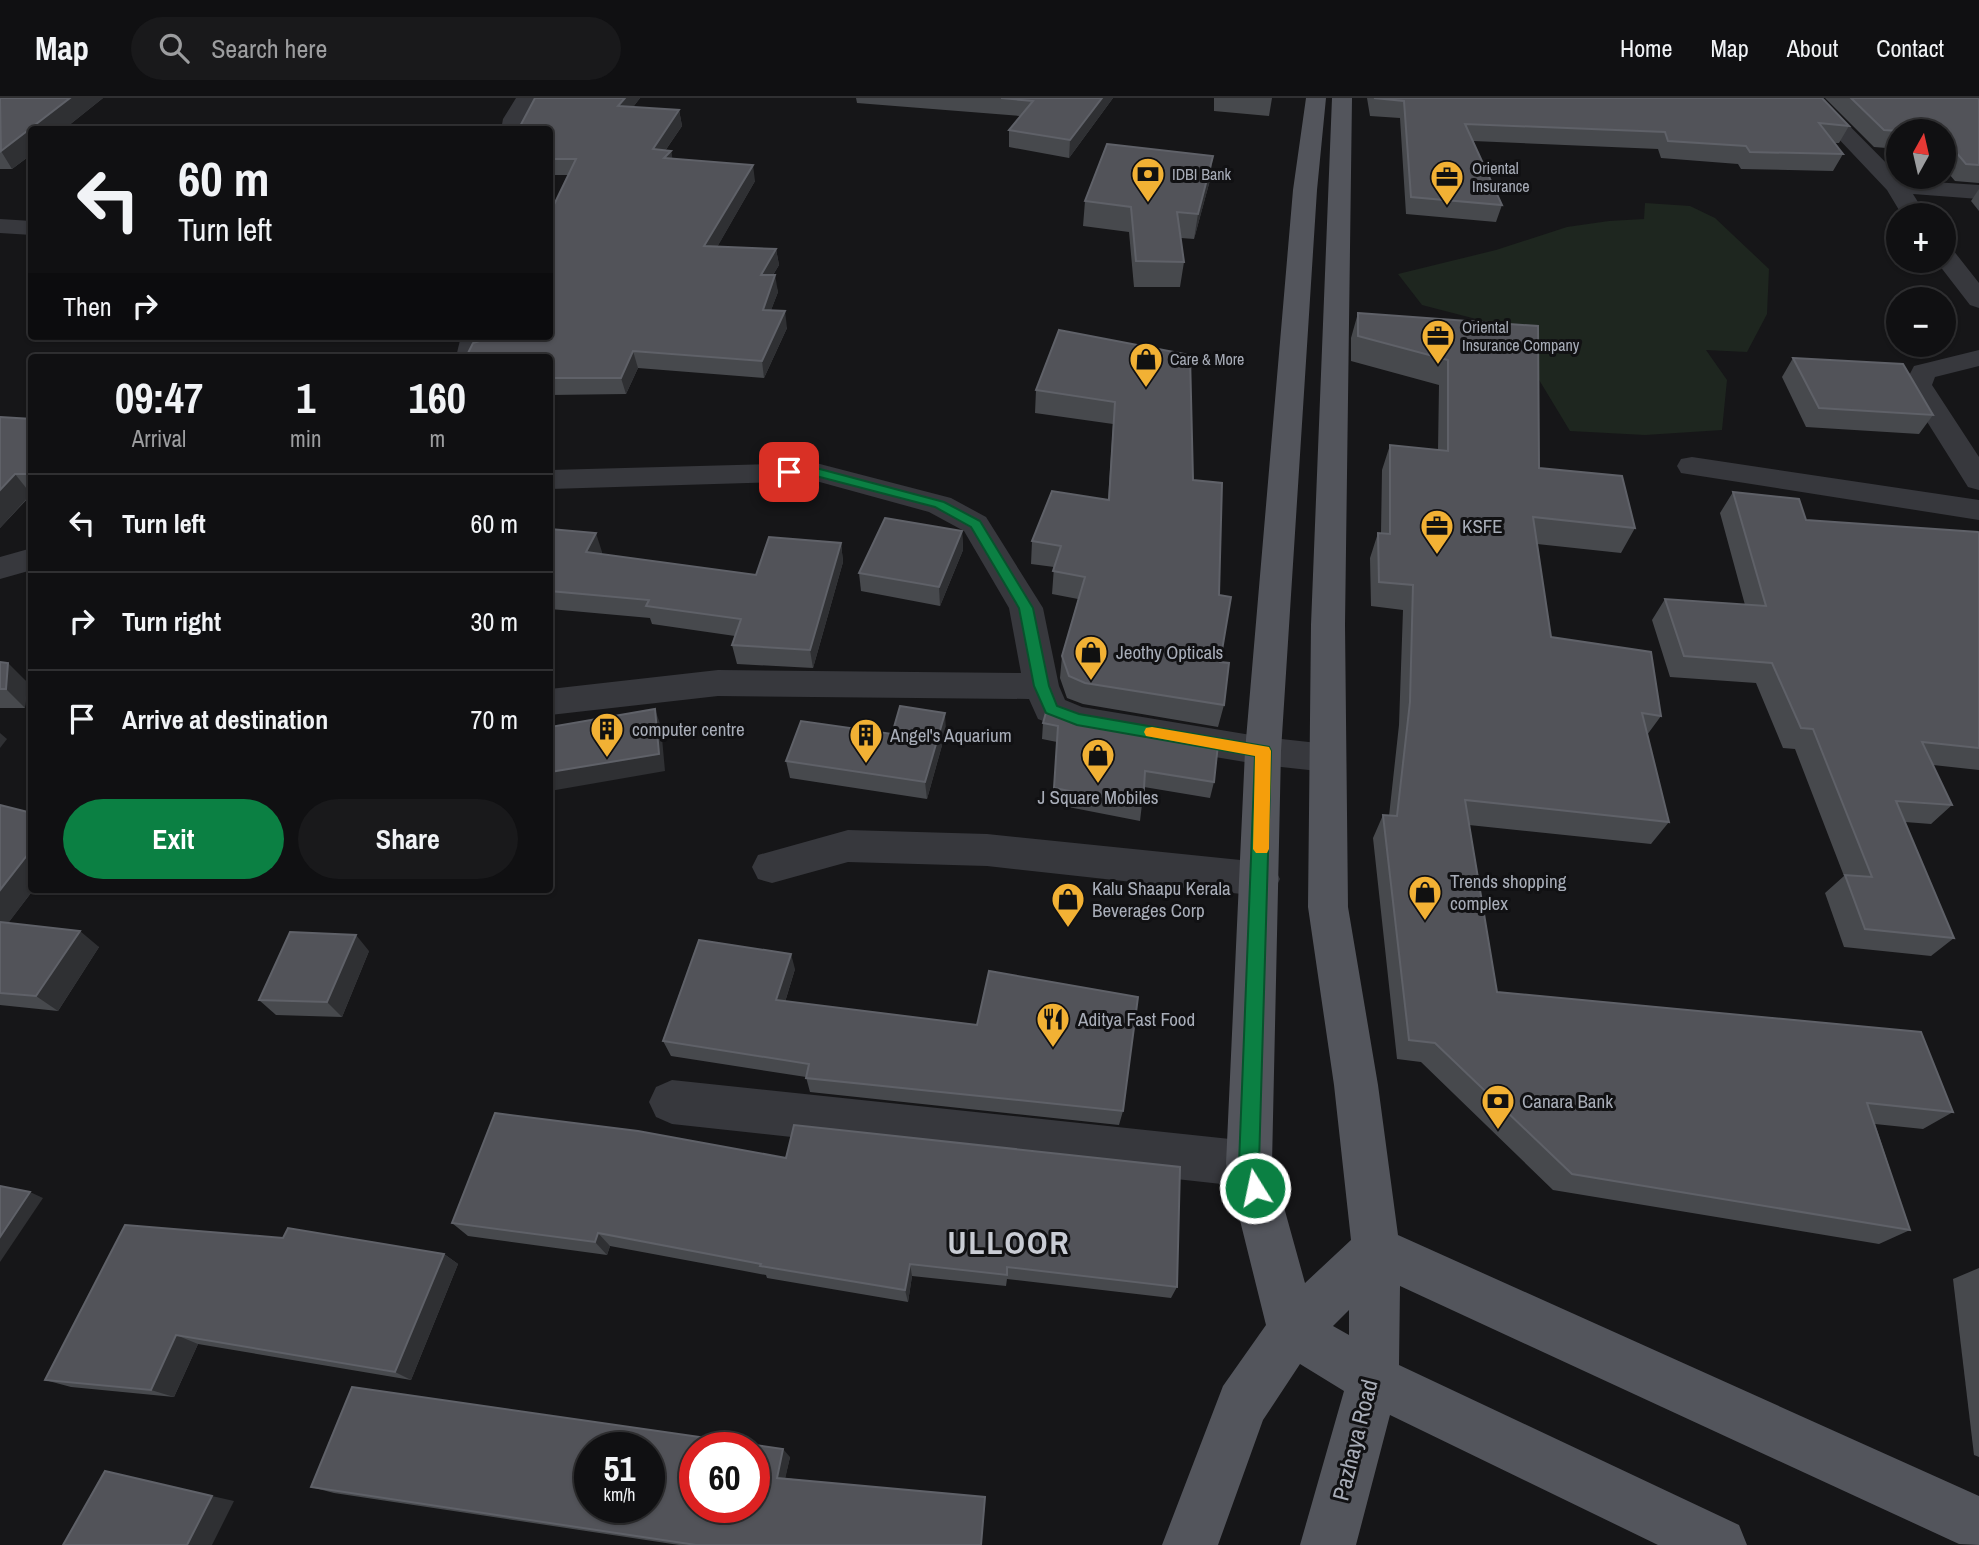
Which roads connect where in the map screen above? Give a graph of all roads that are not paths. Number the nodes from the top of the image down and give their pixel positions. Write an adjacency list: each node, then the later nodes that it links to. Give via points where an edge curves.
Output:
1 (527, 98): 5 (street)
2 (1316, 98): 22 (main road, via 1304,190)
3 (1342, 98): 23 (main road, Pazhaya Road)
4 (1810, 98): 6 (street)
5 (513, 126)
6 (1886, 176)
7 (1938, 189): 8 (street)
8 (1979, 192)
9 (0, 226): 10 (street)
10 (28, 228)
11 (1956, 270): 12 (street)
12 (1979, 300)
13 (1979, 358): 16 (street, via 1924,372 1918,385)
14 (1692, 466): 17 (street)
15 (553, 480): 20 (street, via 816,472 940,505 975,524 1000,561 1026,608)
16 (1979, 481)
17 (1979, 510)
18 (28, 560): 19 (street)
19 (0, 568)
20 (1041, 686): 21 (street, via 718,683); 22 (street, via 1051,709 1077,720)
21 (553, 702)
22 (1263, 751): 23 (street); 25 (main road)
23 (1327, 758): 28 (main road, Pazhaya Road, via 1328,907)
24 (772, 867): 25 (street, via 848,846 987,850)
25 (1260, 879): 27 (main road)
26 (672, 1102): 27 (street)
27 (1249, 1164): 29 (main road)
28 (1376, 1250): 29 (main road); 30 (main road, Pazhaya Road); 31 (main road)
29 (1293, 1330): 30 (main road); 32 (main road, via 1242,1405)
30 (1373, 1380): 33 (main road, Pazhaya Road); 34 (main road)
31 (1979, 1524)
32 (1190, 1545)
33 (1328, 1545)
34 (1719, 1545)

